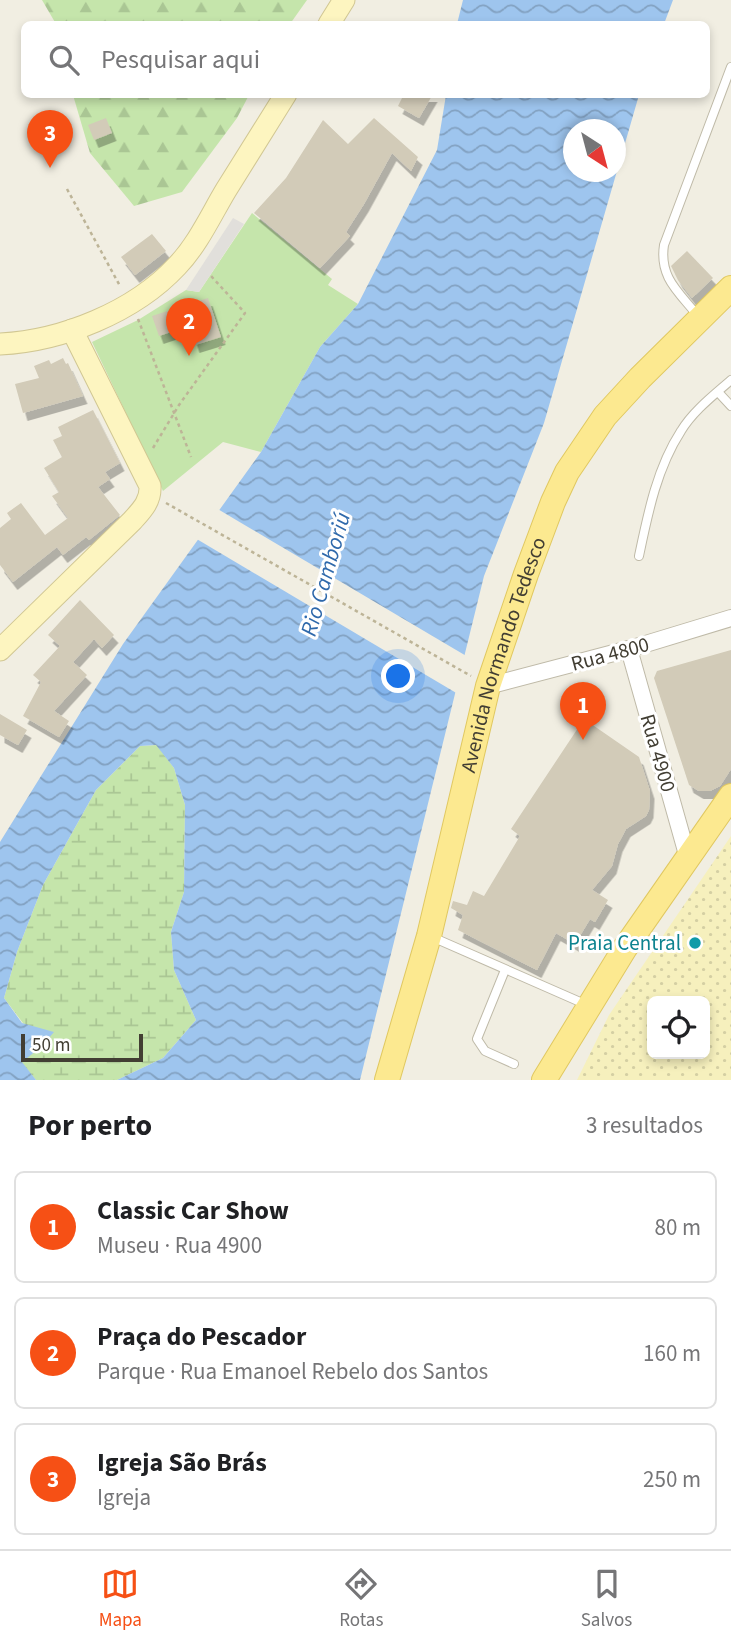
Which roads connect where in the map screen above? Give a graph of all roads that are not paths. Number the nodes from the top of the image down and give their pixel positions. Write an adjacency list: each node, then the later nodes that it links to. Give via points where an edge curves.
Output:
1 (344, 0): 2 (main road)
2 (331, 21)
3 (731, 67): 6 (lane, via 662,258 664,272)
4 (284, 98): 7 (main road, via 191,250 134,312)
5 (731, 288): 6 (main road, Avenida Normando Tedesco)
6 (700, 318): 16 (main road, Avenida Normando Tedesco, via 605,416 567,472)
7 (72, 330): 8 (main road); 15 (main road, via 151,495 145,507)
8 (0, 344)
9 (731, 380): 10 (lane)
10 (718, 392): 11 (lane); 12 (lane, via 681,430 664,463)
11 (731, 406)
12 (639, 556)
13 (731, 618): 14 (street, Rua 4800)
14 (629, 649): 16 (street, Rua 4800); 18 (street, Rua 4900)
15 (0, 650)
16 (482, 682): 19 (main road, Avenida Normando Tedesco)
17 (731, 796): 18 (main road)
18 (688, 858): 21 (main road)
19 (429, 936): 20 (lane); 23 (main road, Avenida Normando Tedesco)
20 (505, 970): 21 (lane); 22 (lane, via 477,1040 485,1051)
21 (588, 1006): 24 (main road)
22 (514, 1064)
23 (387, 1080)
24 (544, 1080)

